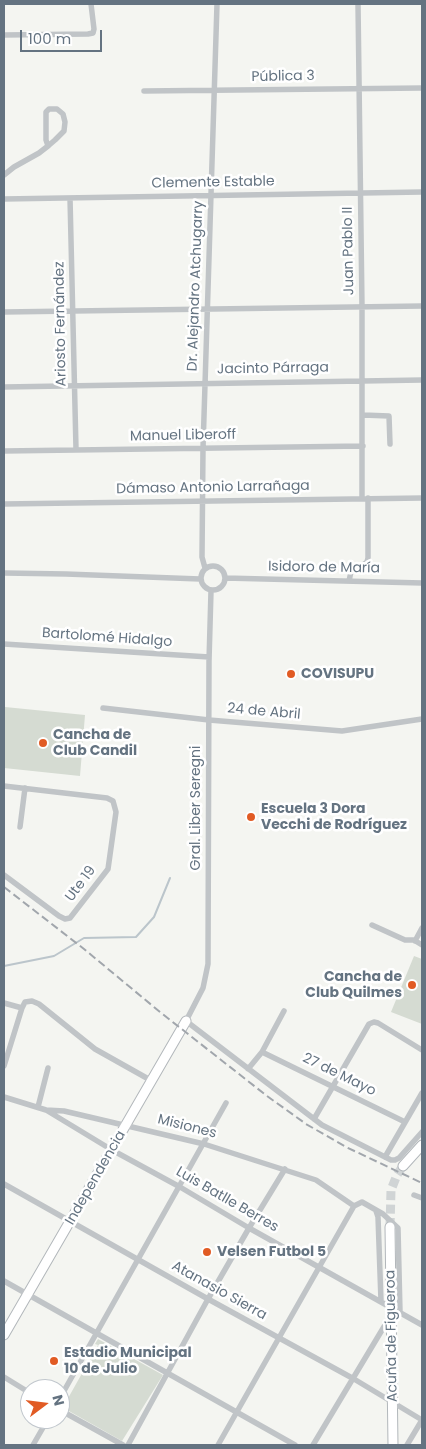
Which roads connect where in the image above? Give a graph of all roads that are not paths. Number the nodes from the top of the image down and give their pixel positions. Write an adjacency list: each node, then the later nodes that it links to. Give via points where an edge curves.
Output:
1 (90, 4): 4 (street, via 93,33)
2 (216, 4): 7 (street, Dr. Alejandro Atchugarry)
3 (358, 4): 6 (street, Juan Pablo II)
4 (4, 35)
5 (422, 88): 6 (street, Pública 3)
6 (359, 89): 7 (street, Pública 3); 12 (street, Juan Pablo II)
7 (214, 90): 8 (street, Pública 3); 13 (street, Dr. Alejandro Atchugarry)
8 (144, 92)
9 (48, 146): 9 (street, via 46,112 57,108 63,114 65,127); 10 (street)
10 (4, 175)
11 (422, 192): 12 (street, Clemente Estable)
12 (360, 193): 13 (street, Clemente Estable); 17 (street, Juan Pablo II)
13 (211, 195): 15 (street, Clemente Estable); 18 (street, Dr. Alejandro Atchugarry)
14 (4, 198): 15 (street, Clemente Estable)
15 (70, 198): 20 (street, Ariosto Fernández)
16 (422, 306): 17 (street)
17 (362, 307): 18 (street); 21 (street, Juan Pablo II)
18 (207, 310): 20 (street); 23 (street, Dr. Alejandro Atchugarry)
19 (4, 312): 20 (street)
20 (73, 312): 25 (street, Ariosto Fernández)
21 (363, 380): 22 (street, Jacinto Párraga); 23 (street, Jacinto Párraga); 26 (street, Juan Pablo II)
22 (422, 380)
23 (205, 383): 25 (street, Jacinto Párraga); 29 (street, Dr. Alejandro Atchugarry)
24 (4, 386): 25 (street, Jacinto Párraga)
25 (75, 386): 30 (street, Ariosto Fernández)
26 (363, 415): 27 (street, via 389,416); 28 (street, Juan Pablo II)
27 (390, 444)
28 (363, 446): 29 (street, Manuel Liberoff); 32 (street, Juan Pablo II)
29 (203, 448): 30 (street, Manuel Liberoff); 34 (street, Dr. Alejandro Atchugarry)
30 (76, 450): 31 (street, Manuel Liberoff)
31 (4, 451)
32 (365, 498): 33 (street, Dámaso Antonio Larrañaga); 34 (street, Dámaso Antonio Larrañaga); 40 (street, Juan Pablo II, via 368,558 362,566 352,567)
33 (422, 498)
34 (203, 502): 35 (street, Dámaso Antonio Larrañaga); 36 (street, Dr. Alejandro Atchugarry, via 202,557)
35 (4, 504)
36 (205, 568): 38 (street, via 218,567); 39 (street)
37 (4, 573): 39 (street)
38 (225, 578): 40 (street, Isidoro de María); 42 (street, via 222,586)
39 (200, 579): 42 (street, via 202,586)
40 (349, 581): 41 (street, Isidoro de María)
41 (422, 583)
42 (211, 591): 44 (street, Gral. Liber Seregni)
43 (4, 644): 44 (street, Bartolomé Hidalgo)
44 (209, 657): 47 (street, Gral. Liber Seregni)
45 (104, 708): 47 (street, 24 de Abril)
46 (422, 719): 47 (street, 24 de Abril, via 342,731)
47 (209, 720): 59 (street, Gral. Liber Seregni, via 208,964 203,988)
48 (4, 786): 49 (street)
49 (25, 788): 50 (street); 51 (street, Ute 19, via 113,801 116,816 108,869 68,919 59,916)
50 (20, 827)
51 (4, 875)
52 (372, 925): 54 (street, via 405,940)
53 (422, 928): 54 (street)
54 (415, 941): 55 (street)
55 (422, 945)
56 (4, 1003): 57 (street)
57 (22, 1008): 62 (street); 65 (street, via 25,1002 39,1004 95,1049)
58 (284, 1011): 61 (street)
59 (186, 1022): 64 (street); 65 (street, Independencia)
60 (422, 1050): 66 (street, via 378,1023 369,1024)
61 (262, 1052): 64 (street); 66 (street, 27 de Mayo)
62 (4, 1066)
63 (48, 1068): 70 (street)
64 (248, 1069): 72 (street)
65 (152, 1081): 74 (street, Independencia)
66 (333, 1086): 72 (street); 73 (street, 27 de Mayo)
67 (422, 1093): 73 (street)
68 (4, 1097): 70 (street, Misiones)
69 (226, 1103): 76 (street)
70 (38, 1107): 71 (street, Misiones)
71 (46, 1110): 74 (street, Misiones, via 64,1111); 78 (street, Luis Batlle Berres)
72 (314, 1119): 79 (street)
73 (405, 1122): 79 (street)
74 (126, 1126): 76 (street, Misiones); 78 (street, Independencia)
75 (422, 1132): 79 (street, via 395,1160)
76 (204, 1144): 81 (street, Misiones); 83 (street)
77 (422, 1145): 80 (street)
78 (112, 1150): 83 (street, Luis Batlle Berres); 88 (street, Independencia)
79 (385, 1157)
80 (404, 1166)
81 (285, 1169): 86 (street, Misiones, via 316,1180); 90 (street)
82 (4, 1184): 88 (street, Atanasio Sierra)
83 (180, 1187): 90 (street, Luis Batlle Berres); 91 (street)
84 (414, 1195): 85 (street)
85 (422, 1198)
86 (354, 1206): 87 (street, via 362,1202); 92 (street)
87 (376, 1211): 96 (street); 97 (street, via 398,1228)
88 (70, 1221): 91 (street, Atanasio Sierra); 94 (street, Independencia)
89 (390, 1227): 97 (street, Acuña de Figueroa)
90 (249, 1228): 92 (street, Luis Batlle Berres); 95 (street)
91 (138, 1260): 95 (street, Atanasio Sierra); 99 (street)
92 (320, 1268): 96 (street, Luis Batlle Berres); 101 (street)
93 (4, 1281): 94 (street)
94 (28, 1294): 99 (street); 100 (street, Independencia)
95 (208, 1299): 101 (street, Atanasio Sierra); 102 (street)
96 (381, 1301): 97 (street, Luis Batlle Berres)
97 (394, 1311): 98 (street, Luis Batlle Berres); 104 (street); 107 (street, Acuña de Figueroa)
98 (422, 1325)
99 (98, 1333): 102 (street); 105 (street)
100 (4, 1335)
101 (279, 1339): 104 (street, Atanasio Sierra); 108 (street)
102 (168, 1374): 108 (street); 114 (street)
103 (4, 1377): 106 (street)
104 (354, 1379): 107 (street, Atanasio Sierra); 117 (street)
105 (70, 1381)
106 (20, 1387)
107 (392, 1402): 110 (street, Atanasio Sierra); 118 (street, Acuña de Figueroa)
108 (237, 1412): 115 (street); 116 (street)
109 (70, 1416): 113 (street)
110 (422, 1420): 119 (street)
111 (42, 1429): 112 (street)
112 (33, 1445)
113 (123, 1445)
114 (128, 1445)
115 (218, 1445)
116 (295, 1445)
117 (313, 1445)
118 (394, 1445)
119 (408, 1445)

